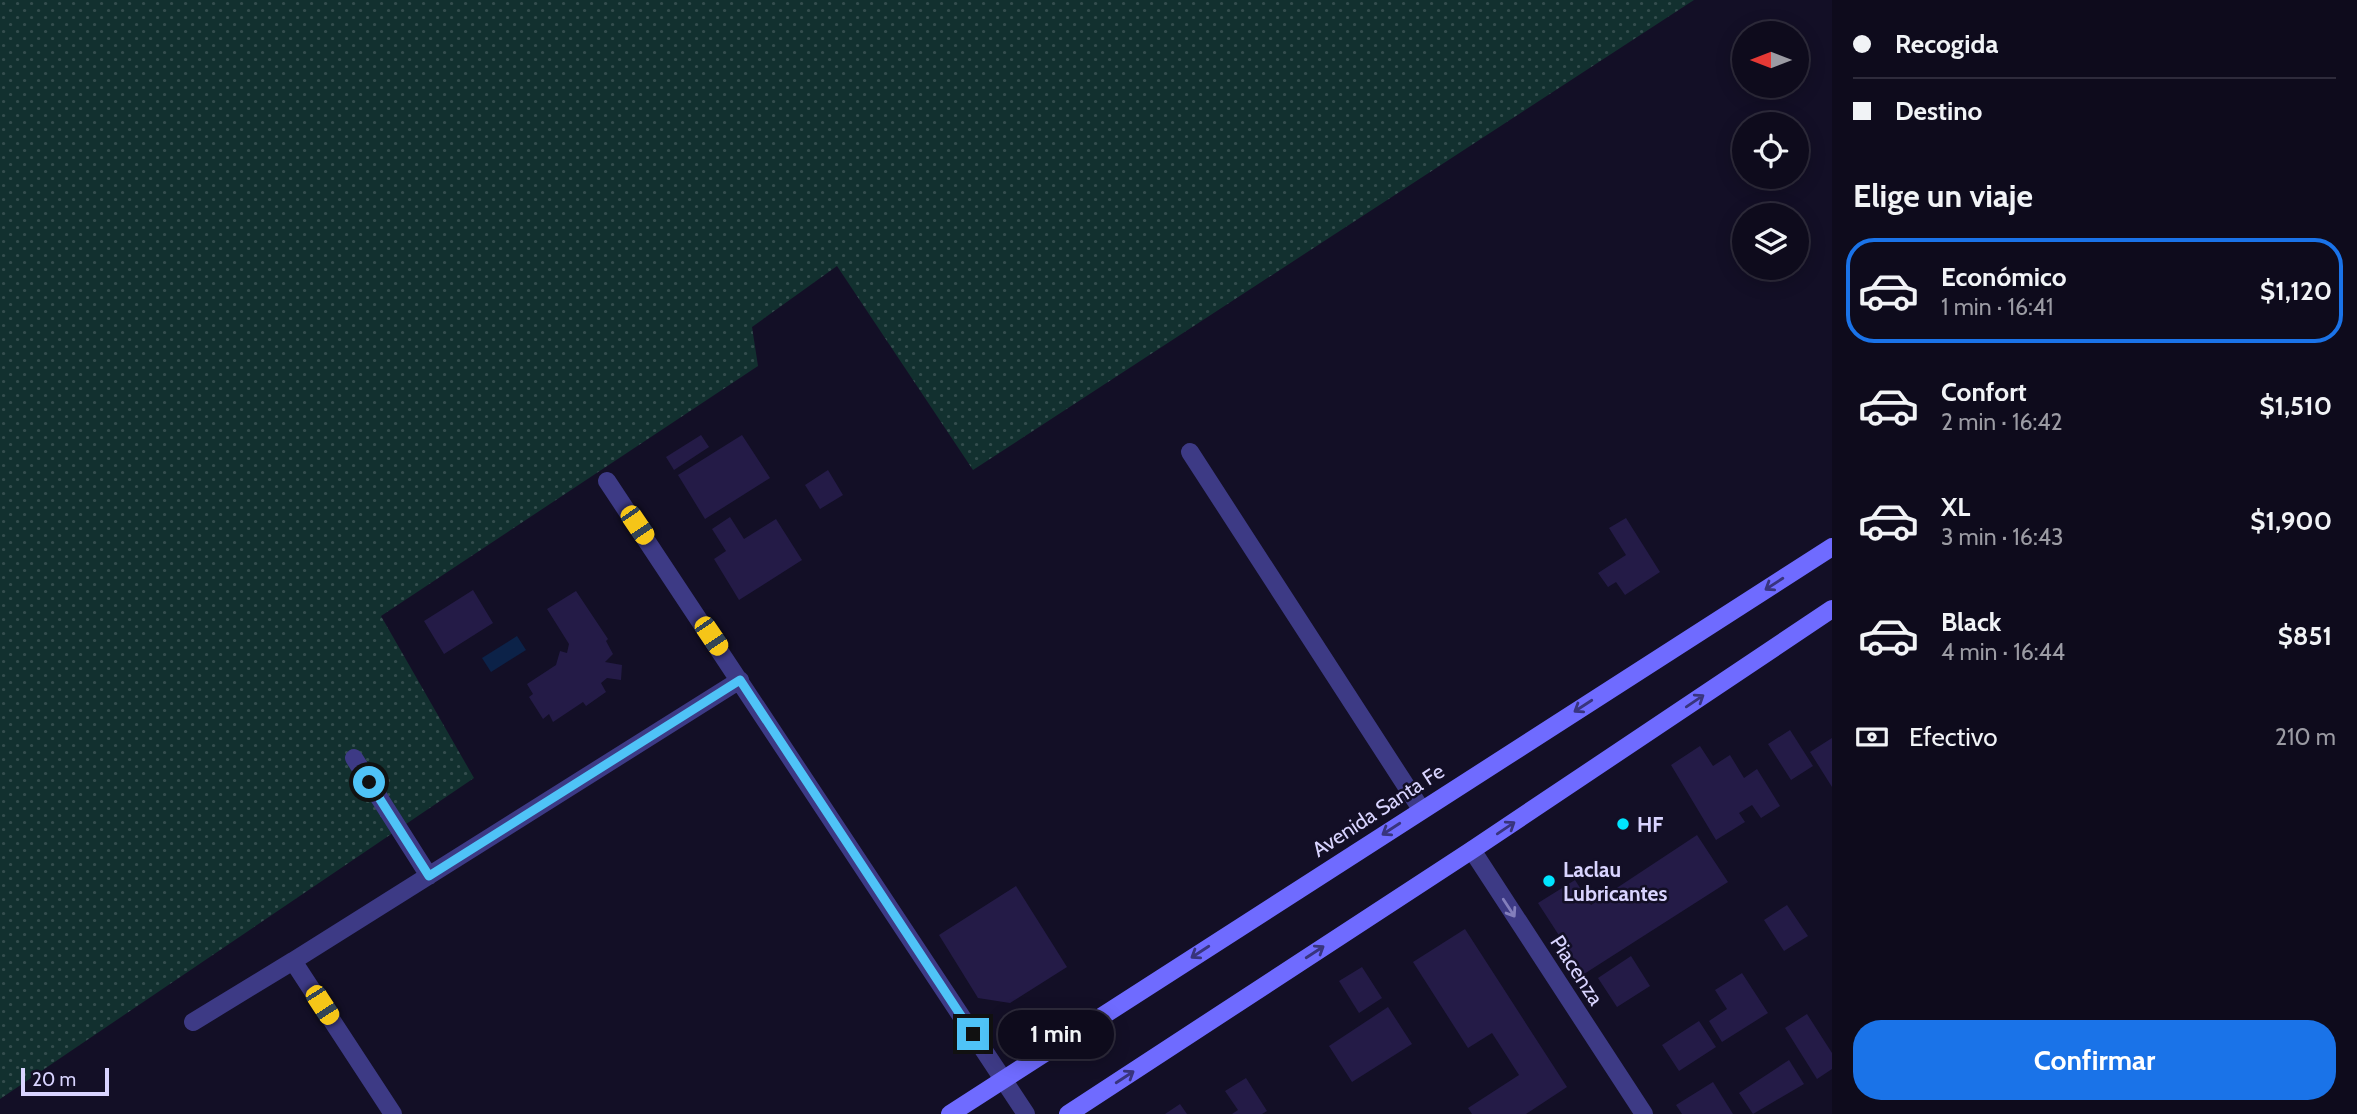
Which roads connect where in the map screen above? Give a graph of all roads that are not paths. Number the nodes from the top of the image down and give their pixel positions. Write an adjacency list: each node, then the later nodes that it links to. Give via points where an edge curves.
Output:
1 (1190, 452): 7 (street)
2 (607, 481): 5 (street)
3 (1832, 547): 7 (main road, Avenida Santa Fe, one-way to 7)
4 (1832, 609): 8 (main road, one-way to 4)
5 (740, 680): 9 (street); 12 (street)
6 (354, 758): 9 (street)
7 (1421, 809): 12 (main road, Avenida Santa Fe, one-way to 12)
8 (1472, 850): 16 (main road, one-way to 8); 17 (street, Piacenza, one-way to 17)
9 (429, 876): 10 (street)
10 (293, 961): 11 (street); 13 (street)
11 (193, 1022)
12 (1002, 1079): 14 (main road, Avenida Santa Fe); 15 (street)
13 (393, 1114)
14 (950, 1114)
15 (1026, 1114)
16 (1068, 1114)
17 (1644, 1114)

